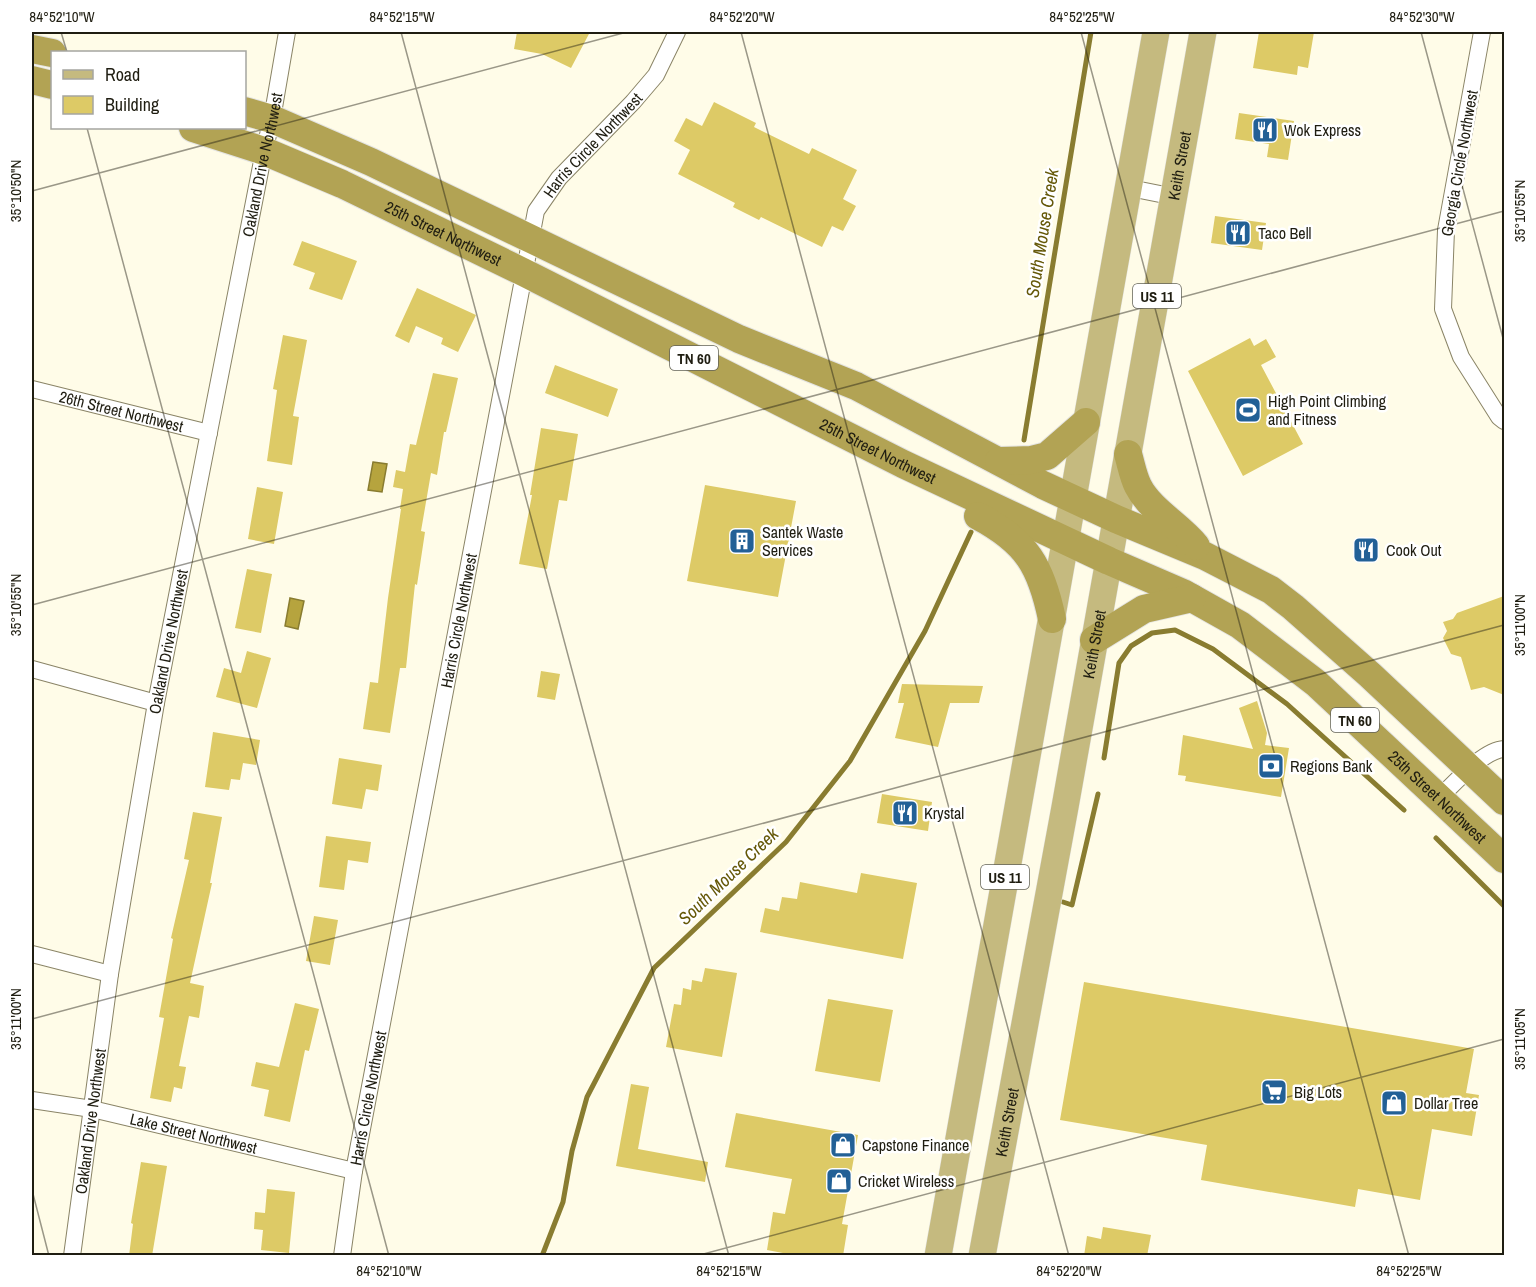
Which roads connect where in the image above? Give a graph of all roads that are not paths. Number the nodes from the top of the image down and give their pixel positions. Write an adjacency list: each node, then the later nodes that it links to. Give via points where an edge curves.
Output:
1 (287, 32): 11 (street, Oakland Drive Northwest)
2 (677, 32): 16 (street, Harris Circle Northwest, via 656,75 559,178 536,211)
3 (1156, 32): 14 (main road, US 11)
4 (1203, 32): 15 (main road, Keith Street / US 11)
5 (1482, 32): 19 (street, Georgia Circle Northwest, via 1446,230 1443,309 1461,357)
6 (32, 49): 7 (highway)
7 (51, 53)
8 (32, 80): 9 (highway)
9 (51, 85)
10 (246, 112): 11 (highway, 25th Street Northwest / TN 60)
11 (272, 119): 13 (street, Oakland Drive Northwest); 16 (highway, 25th Street Northwest / TN 60)
12 (196, 129): 13 (highway, 25th Street Northwest / TN 60)
13 (264, 151): 17 (highway, 25th Street Northwest / TN 60, via 342,184); 21 (street, Oakland Drive Northwest)
14 (1130, 188): 15 (street); 20 (main road, US 11)
15 (1175, 196): 22 (main road, Keith Street / US 11)
16 (531, 239): 17 (street, Harris Circle Northwest); 23 (highway, 25th Street Northwest / TN 60, via 739,339 856,386)
17 (523, 272): 24 (highway, 25th Street Northwest / TN 60); 44 (street, Harris Circle Northwest)
18 (32, 390): 21 (street, 26th Street Northwest)
19 (1504, 421)
20 (1086, 422): 23 (highway, via 1047,456); 25 (main road, US 11)
21 (209, 433): 34 (street, Oakland Drive Northwest)
22 (1128, 454): 26 (main road, Keith Street / US 11); 28 (highway, via 1137,485)
23 (999, 460): 25 (highway, 25th Street Northwest / TN 60)
24 (903, 464): 27 (highway, 25th Street Northwest / TN 60); 31 (highway, via 955,503 1008,533 1038,569)
25 (1073, 499): 26 (highway, 25th Street Northwest / TN 60); 27 (main road, US 11)
26 (1116, 519): 28 (highway, 25th Street Northwest / TN 60); 29 (main road, Keith Street / US 11)
27 (1066, 539): 29 (highway, 25th Street Northwest / TN 60); 31 (main road, US 11)
28 (1205, 556): 36 (highway, 25th Street Northwest / TN 60, via 1271,590 1293,607)
29 (1109, 561): 30 (highway, 25th Street Northwest / TN 60); 32 (main road, Keith Street / US 11)
30 (1192, 598): 32 (highway, via 1144,609); 37 (highway, 25th Street Northwest / TN 60, via 1240,625 1316,683)
31 (1052, 619): 47 (main road, US 11)
32 (1094, 640): 48 (main road, Keith Street / US 11)
33 (32, 669): 34 (street)
34 (156, 703): 41 (street, Oakland Drive Northwest)
35 (1504, 748): 36 (street)
36 (1471, 768): 37 (street); 38 (highway, 25th Street Northwest / TN 60)
37 (1439, 798): 39 (highway, 25th Street Northwest / TN 60)
38 (1504, 801)
39 (1504, 859)
40 (32, 954): 41 (street)
41 (110, 974): 43 (street, Oakland Drive Northwest)
42 (32, 1100): 43 (street, Lake Street Northwest)
43 (92, 1109): 44 (street, Lake Street Northwest); 45 (street, Oakland Drive Northwest)
44 (354, 1171): 46 (street, Harris Circle Northwest)
45 (72, 1256)
46 (342, 1256)
47 (938, 1256)
48 (982, 1256)

